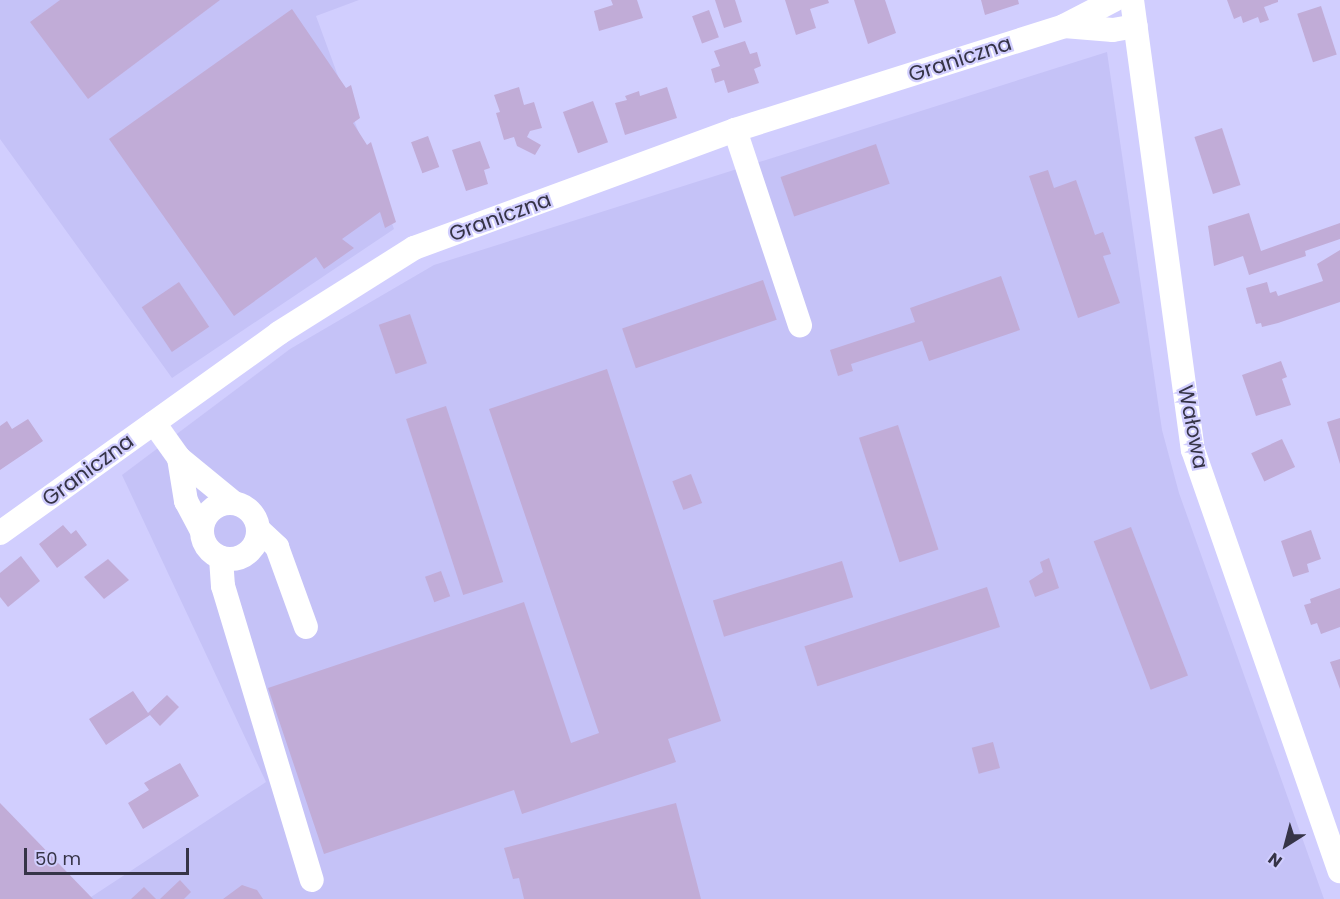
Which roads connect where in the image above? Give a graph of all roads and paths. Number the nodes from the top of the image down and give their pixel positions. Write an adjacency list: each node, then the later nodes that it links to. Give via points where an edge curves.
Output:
1 (1114, 0): 3 (street)
2 (1132, 0): 4 (street, Wałowa)
3 (1064, 26): 4 (street, via 1105,30); 5 (street, Graniczna)
4 (1136, 26): 15 (street, Wałowa, via 1193,450)
5 (735, 130): 6 (street); 7 (street, Graniczna, via 414,249 279,333)
6 (800, 325)
7 (154, 423): 8 (street); 12 (street, Graniczna)
8 (179, 458): 9 (street); 11 (street, via 186,501)
9 (234, 503): 10 (street, via 252,512); 11 (street, via 215,507 208,513)
10 (259, 530): 13 (street, via 258,540 246,555); 14 (street, via 277,547)
11 (202, 531): 13 (street, via 207,547)
12 (0, 533)
13 (221, 558): 16 (street, via 223,586)
14 (306, 627)
15 (1340, 871)
16 (312, 880)

